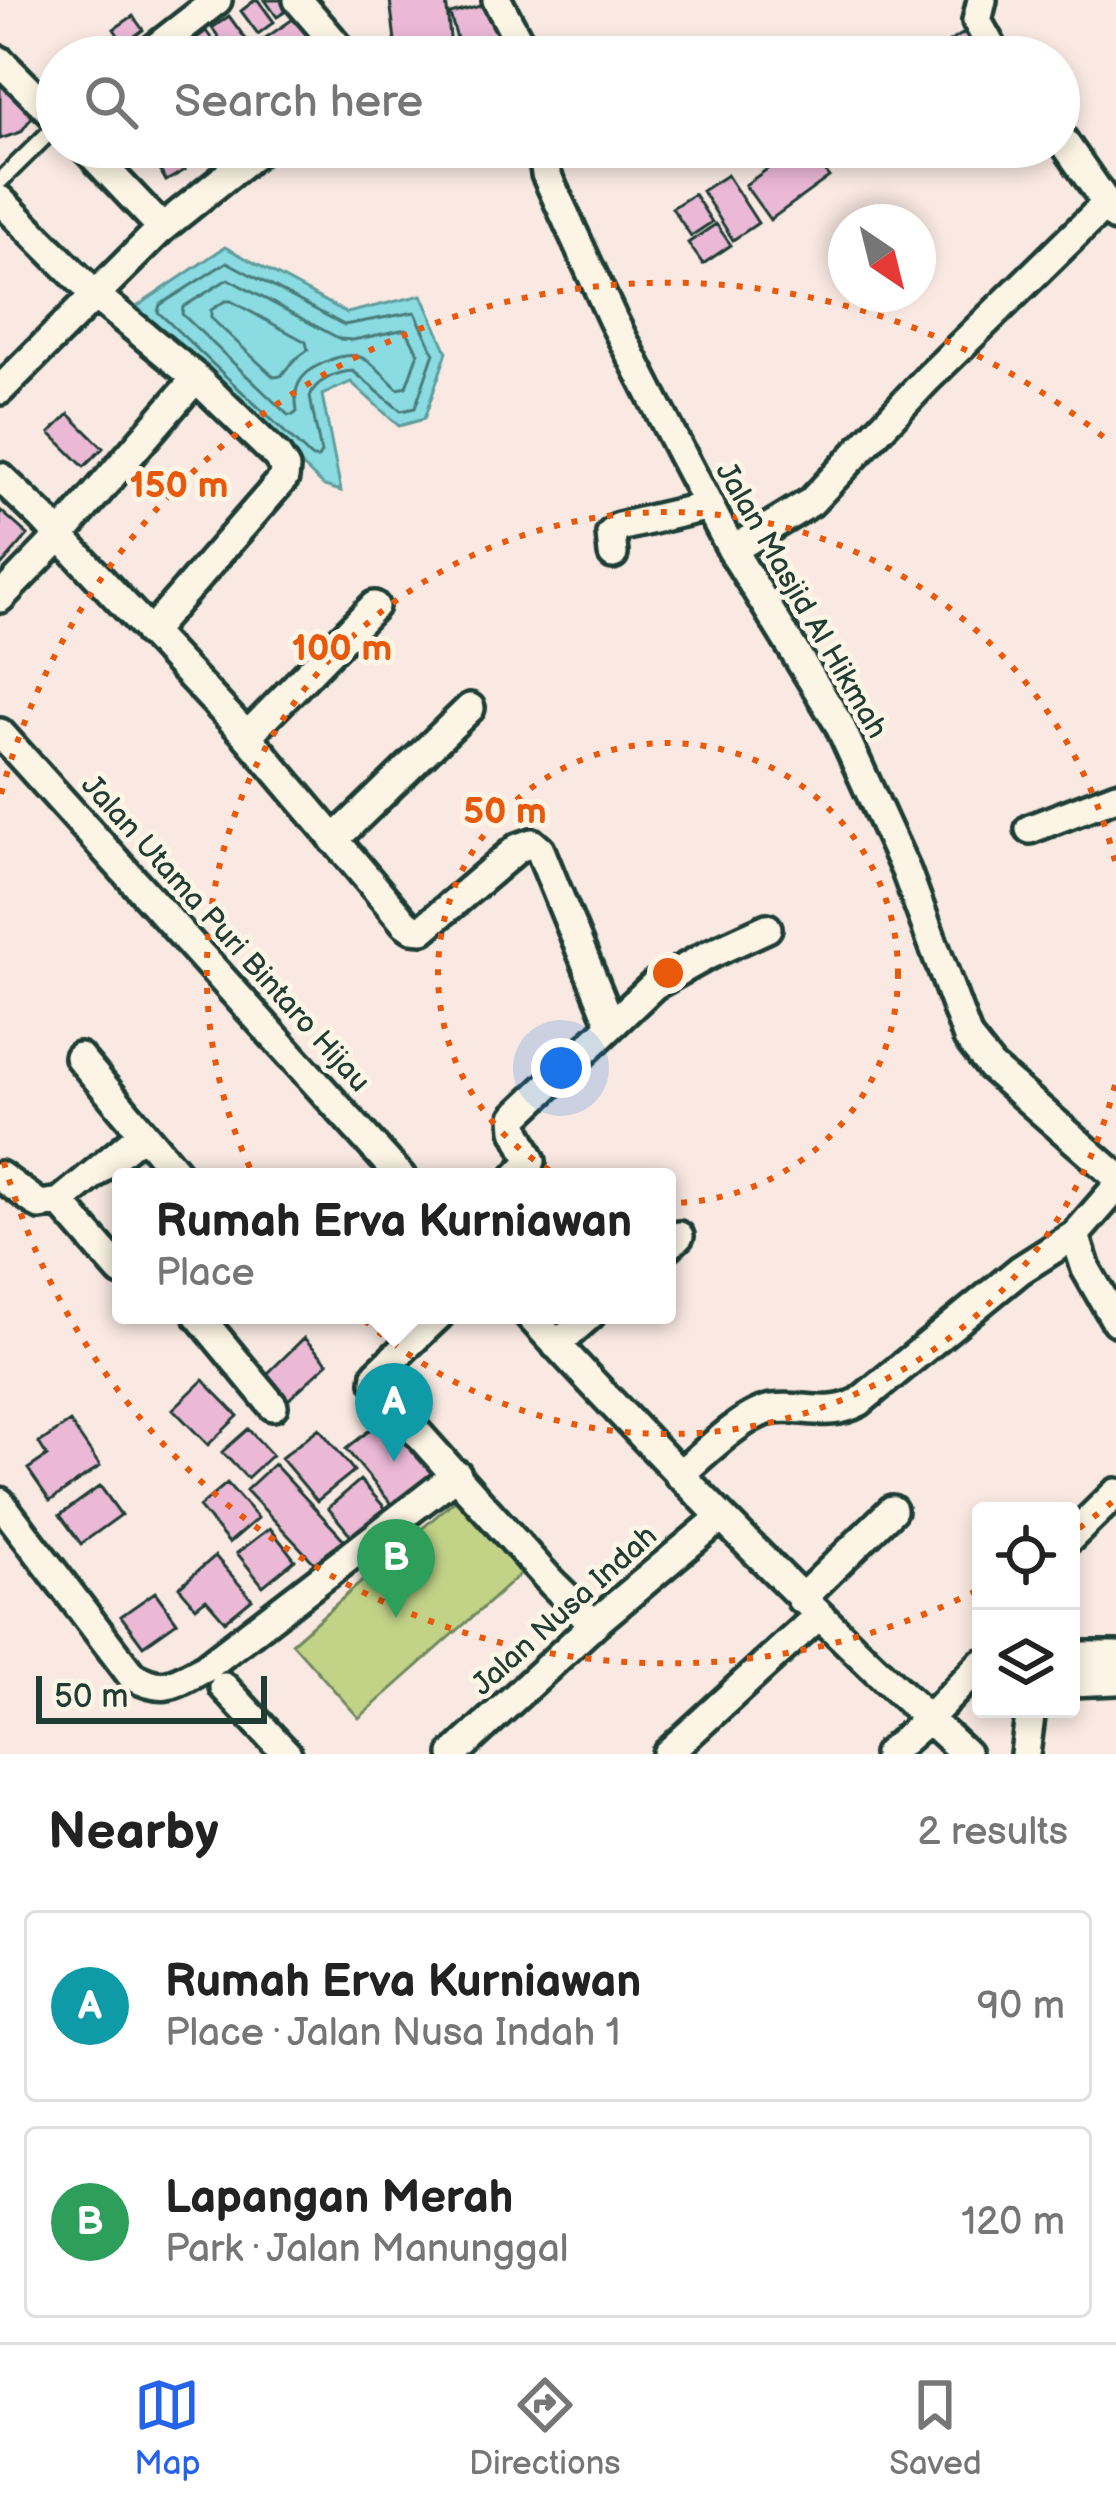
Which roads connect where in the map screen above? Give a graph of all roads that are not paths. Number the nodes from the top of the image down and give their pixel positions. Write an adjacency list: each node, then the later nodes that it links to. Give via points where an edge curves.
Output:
1 (218, 0): 5 (street)
2 (298, 0): 6 (street)
3 (497, 0): 7 (street)
4 (982, 0): 8 (street, via 977,21)
5 (171, 36)
6 (328, 36)
7 (516, 36)
8 (985, 36)
9 (0, 61): 10 (street)
10 (36, 100)
11 (36, 144): 16 (lane)
12 (1080, 165): 18 (street)
13 (105, 168): 19 (street)
14 (237, 168): 19 (street)
15 (545, 168): 24 (street, Jalan Masjid Al Hikmah)
16 (0, 181)
17 (0, 200): 20 (street)
18 (1111, 210): 26 (street, via 927,379 811,502)
19 (162, 228): 20 (street)
20 (94, 295): 21 (street); 22 (street)
21 (196, 378): 25 (street); 30 (street, via 277,456 284,478)
22 (0, 390)
23 (0, 477): 25 (street)
24 (709, 506): 26 (street, Jalan Masjid Al Hikmah); 27 (street, via 619,527 610,534)
25 (60, 536): 28 (street); 30 (street)
26 (732, 550): 45 (street, Jalan Masjid Al Hikmah, via 839,724 974,1048)
27 (613, 554)
28 (0, 598)
29 (374, 606): 33 (street)
30 (149, 633): 33 (street)
31 (470, 709): 36 (street)
32 (0, 733): 42 (street, Jalan Utama Puri Bintaro Hijau)
33 (248, 736): 36 (street)
34 (1116, 796): 35 (street)
35 (1030, 829)
36 (334, 840): 38 (street, via 405,923 423,929 532,843)
37 (767, 928): 38 (street, via 654,985)
38 (611, 1024): 43 (street, via 515,1117 531,1161)
39 (79, 1057): 40 (street)
40 (142, 1134): 41 (street); 47 (street)
41 (172, 1168)
42 (388, 1168)
43 (525, 1168)
44 (0, 1176): 47 (street, via 40,1205)
45 (1116, 1176)
46 (1116, 1188): 48 (street)
47 (60, 1202): 49 (street)
48 (1075, 1235): 50 (street); 58 (street, via 846,1410 753,1415)
49 (112, 1262)
50 (1116, 1321)
51 (205, 1324): 56 (street)
52 (430, 1324): 57 (street, via 376,1382)
53 (537, 1324): 55 (street)
54 (580, 1324): 55 (street)
55 (556, 1345): 58 (street)
56 (273, 1406)
57 (457, 1474): 60 (street, via 168,1688 132,1676); 65 (street)
58 (679, 1475): 62 (street)
59 (1116, 1492): 63 (street)
60 (0, 1502)
61 (892, 1510): 64 (street)
62 (720, 1518): 64 (street); 65 (street, Jalan Nusa Indah)
63 (1080, 1528)
64 (809, 1608): 73 (street); 76 (street)
65 (595, 1624): 75 (street, Jalan Nusa Indah)
66 (1080, 1656): 67 (street)
67 (1116, 1656)
68 (972, 1674): 73 (street)
69 (1116, 1681): 70 (street)
70 (1080, 1682)
71 (224, 1688): 74 (street)
72 (1030, 1718): 79 (street)
73 (928, 1720): 77 (street); 78 (street)
74 (270, 1749)
75 (454, 1754)
76 (667, 1754)
77 (888, 1754)
78 (966, 1754)
79 (1024, 1754)

